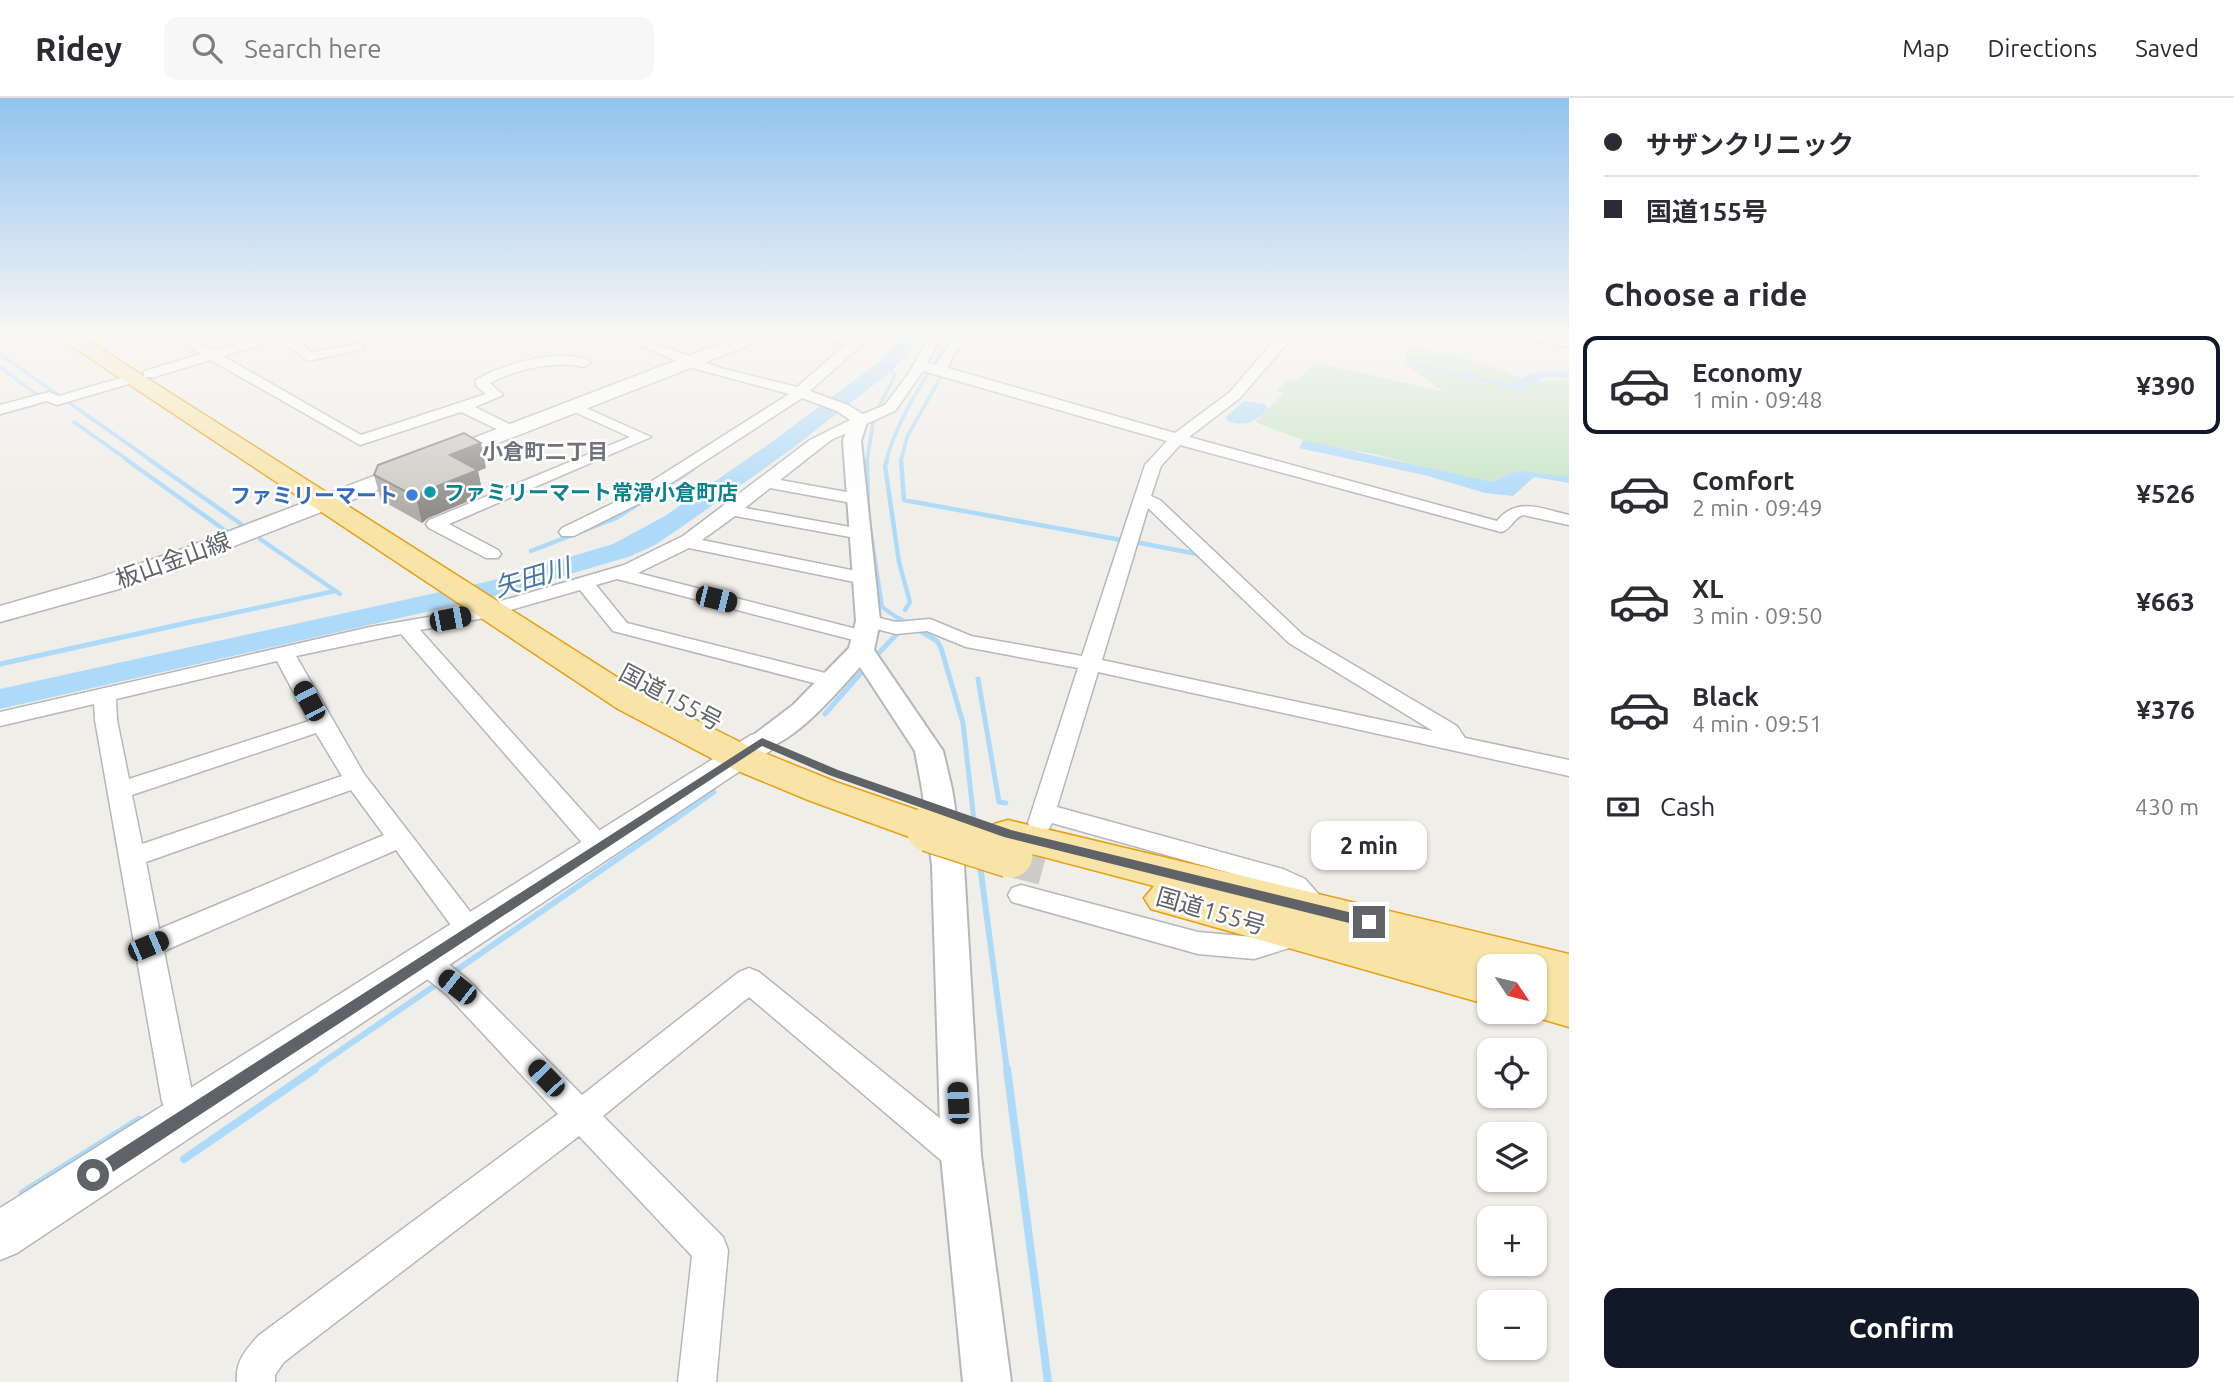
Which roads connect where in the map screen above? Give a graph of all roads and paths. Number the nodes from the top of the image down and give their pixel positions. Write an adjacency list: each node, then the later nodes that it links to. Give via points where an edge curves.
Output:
1 (85, 393): 12 (street, via 65,399 49,396)
2 (167, 393): 18 (highway, 国道155号)
3 (277, 393): 10 (street, via 360,440)
4 (492, 393): 10 (street, via 496,396)
5 (611, 393): 11 (main road, 板山金山線)
6 (801, 393): 13 (street); 22 (street, via 655,489)
7 (905, 393): 13 (street, via 890,408)
8 (1017, 393): 15 (street)
9 (1237, 393): 15 (street)
10 (461, 407): 14 (street)
11 (575, 407): 14 (main road, 板山金山線); 25 (street, via 643,436 435,524)
12 (0, 410)
13 (854, 416): 16 (street); 19 (street)
14 (512, 431): 18 (main road, 板山金山線)
15 (1177, 439): 17 (street, via 1153,465); 21 (street, via 1501,527 1512,513 1522,510)
16 (766, 482): 19 (street); 20 (street)
17 (1142, 498): 34 (street); 39 (street, via 1154,504 1296,639 1449,731)
18 (332, 499): 29 (highway, 国道155号); 30 (main road, 板山金山線, via 123,578)
19 (857, 499): 23 (street)
20 (730, 510): 23 (street); 24 (street)
21 (1569, 520)
22 (568, 532)
23 (861, 534): 27 (street)
24 (687, 541): 26 (street, via 657,559); 27 (street)
25 (492, 554)
26 (617, 573): 28 (street); 32 (street)
27 (864, 578): 32 (street)
28 (585, 583): 29 (street); 35 (street, via 620,627)
29 (484, 597): 31 (street); 40 (highway, 国道155号, via 630,701)
30 (0, 614)
31 (406, 627): 33 (street); 46 (street)
32 (865, 636): 34 (street, via 930,625 966,641); 35 (street); 58 (street, via 929,751 937,789 948,865)
33 (285, 654): 36 (street); 38 (street)
34 (1089, 664): 39 (street); 45 (street)
35 (833, 682): 40 (street, via 787,725)
36 (106, 695): 37 (street); 43 (street, via 106,720)
37 (0, 719)
38 (322, 724): 42 (street); 43 (street)
39 (1458, 745): 41 (street)
40 (750, 749): 45 (highway, 国道155号, bridge, via 822,791); 46 (main road)
41 (1569, 768)
42 (356, 779): 44 (street); 47 (street)
43 (120, 790): 47 (street)
44 (401, 838): 49 (street); 50 (street)
45 (1025, 844): 48 (highway, 国道155号)
46 (600, 847): 49 (main road)
47 (132, 857): 50 (street)
48 (1307, 922): 52 (highway, 国道155号); 53 (highway, 国道155号)
49 (471, 931): 51 (main road)
50 (148, 946): 56 (street, via 178,1102)
51 (425, 961): 56 (main road); 57 (street, via 457,987)
52 (1569, 973)
53 (1477, 982)
54 (1547, 1001): 55 (highway)
55 (1569, 1007)
56 (187, 1114): 59 (main road)
57 (581, 1115): 58 (street, via 749,980); 60 (street, via 271,1349 255,1369); 61 (street, via 710,1250)
58 (961, 1156): 62 (street)
59 (0, 1236)
60 (256, 1382)
61 (697, 1382)
62 (987, 1382)

